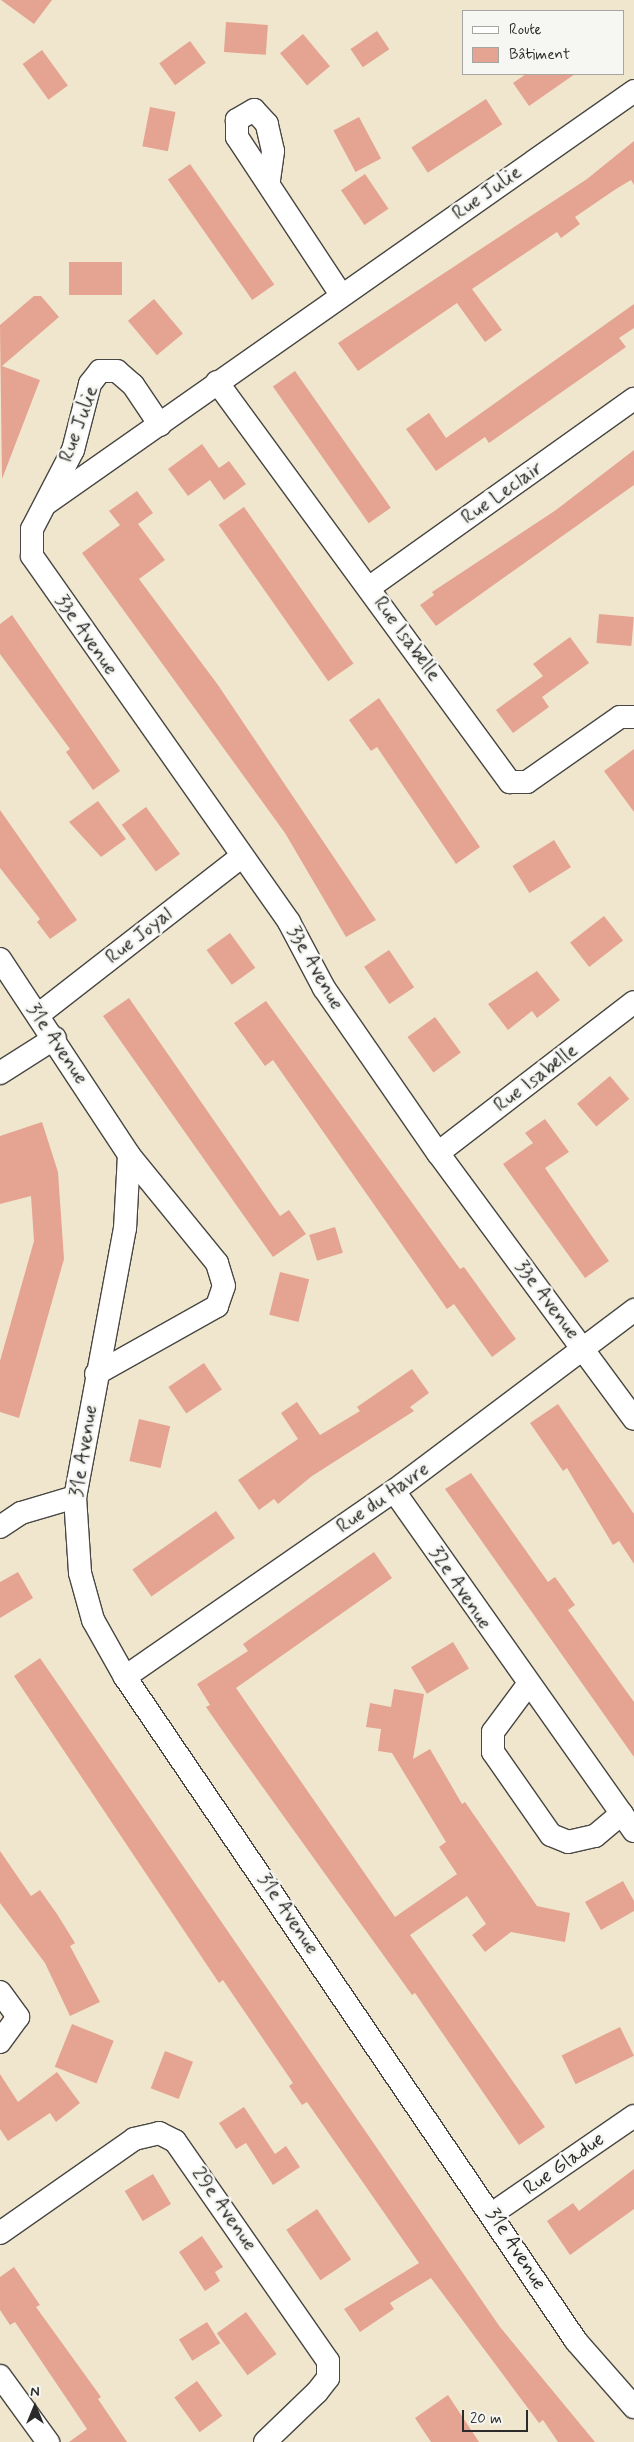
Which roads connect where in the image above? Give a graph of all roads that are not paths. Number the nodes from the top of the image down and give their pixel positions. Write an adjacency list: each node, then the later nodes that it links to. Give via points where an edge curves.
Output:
1 (634, 90): 3 (street, Rue Julie)
2 (269, 180): 3 (street)
3 (341, 294): 4 (street, Rue Julie)
4 (217, 382): 6 (street, Rue Julie); 8 (street, Rue Isabelle)
5 (634, 399): 8 (street, Rue Leclair)
6 (160, 425): 7 (street, Rue Julie); 7 (street, Rue Julie, via 133,385 117,371 100,371 90,384 73,450)
7 (42, 506): 10 (street, 33e Avenue, via 32,529 32,556)
8 (370, 587): 9 (street, Rue Isabelle, via 510,782 527,782 620,717)
9 (634, 717)
10 (240, 858): 13 (street, Rue Joyal); 16 (street, 33e Avenue, via 289,922 324,988)
11 (0, 959): 13 (street, 31e Avenue)
12 (634, 1002): 16 (street, Rue Isabelle)
13 (38, 1015): 14 (street, 31e Avenue)
14 (55, 1038): 15 (street); 17 (street, 31e Avenue)
15 (0, 1074)
16 (438, 1153): 19 (street, 33e Avenue)
17 (129, 1155): 20 (street, 31e Avenue, via 125,1228); 20 (street, 31e Avenue, via 217,1263 224,1286 217,1306)
18 (634, 1310): 19 (street, Rue du Havre)
19 (585, 1351): 21 (street, 33e Avenue); 22 (street, Rue du Havre)
20 (96, 1374): 23 (street, 31e Avenue)
21 (634, 1419)
22 (394, 1491): 25 (street, Rue du Havre); 26 (street, 32e Avenue)
23 (74, 1497): 24 (street, via 21,1512); 25 (street, 31e Avenue, via 80,1573 93,1620)
24 (0, 1527)
25 (125, 1677): 31 (street, 31e Avenue)
26 (527, 1686): 27 (street, 32e Avenue); 27 (street, 32e Avenue, via 493,1732 493,1752 552,1836 568,1842 595,1836)
27 (628, 1822)
28 (0, 1992): 29 (street, via 18,2017)
29 (0, 2042)
30 (634, 2116): 31 (street, Rue Gladue)
31 (493, 2213): 34 (street, 31e Avenue, via 576,2341)
32 (0, 2233): 36 (street, 29e Avenue, via 134,2139 159,2133 175,2141 328,2361 323,2384)
33 (0, 2376): 35 (street)
34 (634, 2407)
35 (48, 2442)
36 (265, 2442)

